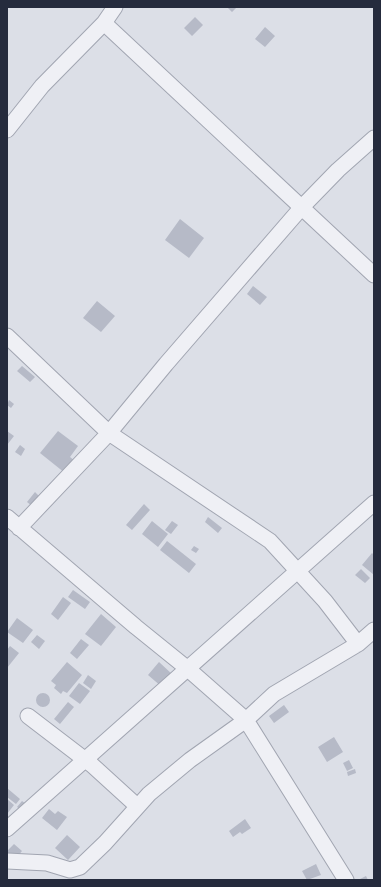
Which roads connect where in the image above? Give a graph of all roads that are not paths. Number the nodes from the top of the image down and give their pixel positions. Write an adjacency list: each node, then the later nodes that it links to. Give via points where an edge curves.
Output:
1 (115, 7): 2 (street)
2 (104, 23): 3 (street, via 42,86); 5 (street)
3 (7, 130)
4 (374, 138): 5 (street)
5 (302, 207): 6 (street); 8 (street)
6 (374, 275)
7 (7, 336): 8 (street)
8 (109, 433): 11 (street); 12 (street, via 270,541)
9 (374, 502): 12 (street)
10 (7, 518): 11 (street)
11 (19, 528): 15 (street)
12 (297, 571): 14 (street, via 325,601); 15 (street)
13 (374, 630): 14 (street)
14 (358, 644): 17 (street, via 274,694)
15 (188, 668): 17 (street); 18 (street)
16 (28, 716): 18 (street)
17 (246, 720): 19 (street, via 190,760); 22 (street)
18 (86, 759): 19 (street); 20 (street)
19 (137, 806): 21 (street, via 80,867 70,870 47,863)
20 (7, 829)
21 (7, 861)
22 (346, 880)

